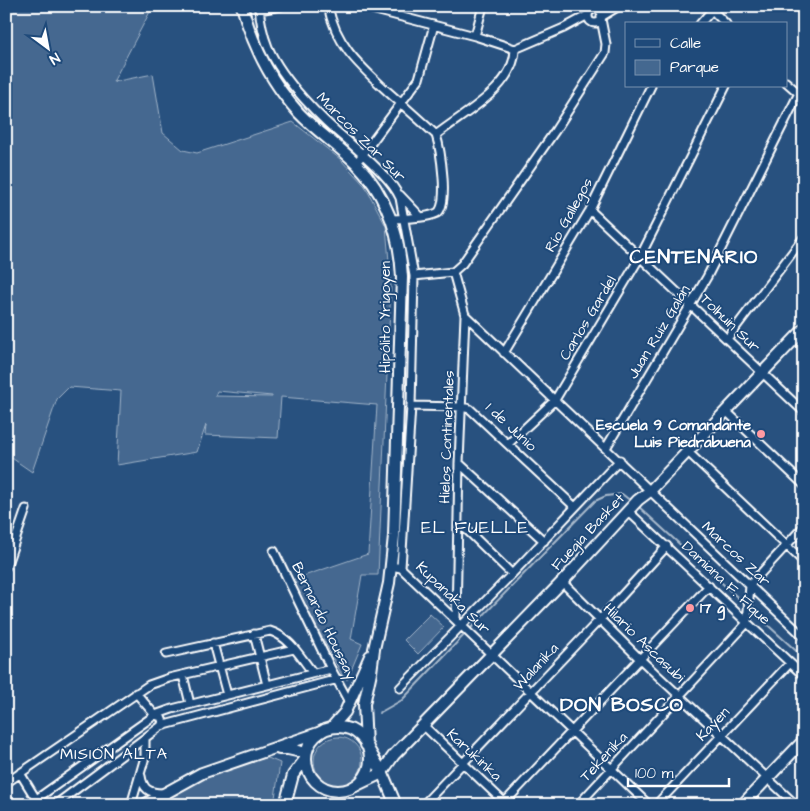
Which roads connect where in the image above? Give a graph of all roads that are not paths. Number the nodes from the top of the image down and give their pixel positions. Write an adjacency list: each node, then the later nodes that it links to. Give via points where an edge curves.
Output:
1 (242, 6): 26 (main road, Hipólito Yrigoyen, via 254,45 277,84 299,112)
2 (281, 6): 8 (street)
3 (328, 6): 23 (street, via 332,24 347,52)
4 (360, 6): 11 (street)
5 (398, 6): 11 (street)
6 (483, 6): 16 (street)
7 (618, 6): 10 (street)
8 (259, 8): 25 (street, Marcos Zar Sur, via 267,46 292,85 324,121)
9 (710, 8): 13 (street); 14 (street)
10 (598, 13): 12 (street, via 596,23); 12 (street, via 592,10); 17 (street)
11 (396, 14): 15 (street)
12 (591, 20): 17 (street); 18 (street)
13 (701, 22)
14 (724, 22)
15 (434, 25): 16 (street); 23 (street, via 419,79)
16 (475, 36): 18 (street)
17 (606, 44): 34 (street, via 605,53 555,131)
18 (515, 49): 24 (street, via 512,68 499,87)
19 (788, 84): 22 (street)
20 (650, 88): 28 (street, Río Gallegos)
21 (725, 88): 33 (street, Carlos Gardel)
22 (801, 96): 36 (street, Juan Ruiz Galán)
23 (401, 103): 24 (street); 25 (street)
24 (436, 135): 29 (street, via 441,150 443,205 438,213)
25 (362, 154): 26 (street); 27 (street, Marcos Zar Sur)
26 (356, 164): 31 (main road, Hipólito Yrigoyen, via 381,196)
27 (397, 192): 29 (street); 30 (street, Marcos Zar Sur)
28 (590, 210): 33 (street, Tolhuin Sur); 40 (street, Río Gallegos)
29 (420, 216): 30 (street)
30 (404, 218): 31 (street); 35 (street, Marcos Zar Sur)
31 (391, 219): 65 (main road, Hipólito Yrigoyen, via 399,246 402,277)
32 (804, 237): 39 (street)
33 (640, 258): 36 (street, Tolhuin Sur); 42 (street, Carlos Gardel)
34 (454, 272): 35 (street); 37 (street)
35 (414, 276): 43 (street, Marcos Zar Sur)
36 (691, 305): 39 (street, Tolhuin Sur); 48 (street, Juan Ruiz Galán)
37 (465, 315): 40 (street); 44 (street, Hielos Continentales)
38 (804, 329): 41 (main road, Fuegia Basket)
39 (727, 339): 41 (street, Tolhuin Sur)
40 (504, 353): 42 (street)
41 (762, 373): 45 (main road, Fuegia Basket); 46 (street, Tolhuin Sur)
42 (554, 400): 47 (street, Carlos Gardel); 48 (street)
43 (411, 406): 44 (street, 1 de Junio); 65 (street, Marcos Zar Sur)
44 (462, 407): 47 (street, 1 de Junio, via 475,412); 51 (street, Hielos Continentales)
45 (726, 411): 49 (main road, Fuegia Basket); 52 (street)
46 (804, 412)
47 (508, 444): 54 (street, 1 de Junio)
48 (606, 448): 50 (street)
49 (688, 452): 53 (main road, Fuegia Basket); 60 (street)
50 (620, 460): 53 (street); 54 (street)
51 (459, 463): 57 (street, Hielos Continentales); 59 (street)
52 (804, 485)
53 (650, 491): 56 (main road, Fuegia Basket); 69 (street, Marcos Zar)
54 (575, 507): 59 (street)
55 (26, 508): 64 (street)
56 (628, 511): 61 (street, Damiana F. Fique); 67 (main road, Fuegia Basket)
57 (458, 524): 66 (street); 71 (street, Hielos Continentales)
58 (804, 526): 60 (street)
59 (544, 540): 66 (street)
60 (786, 545): 63 (street); 69 (street)
61 (667, 546): 68 (street, Damiana F. Fique); 70 (street, Walanika)
62 (274, 551): 85 (street, Bernardo Houssay)
63 (804, 562)
64 (6, 567)
65 (396, 567): 71 (street, Kupanaka Sur); 78 (main road, Hipólito Yrigoyen)
66 (512, 574): 73 (street)
67 (562, 582): 70 (street, Hilario Ascasubi); 80 (main road, Fuegia Basket)
68 (709, 586): 72 (street, Damiana F. Fique); 82 (street)
69 (750, 586): 72 (street); 75 (street, Marcos Zar)
70 (600, 619): 82 (street, Hilario Ascasubi); 92 (street, Walanika)
71 (456, 620): 73 (street, Kupanaka Sur)
72 (747, 623): 83 (street, Damiana F. Fique); 95 (street, Tekenika)
73 (463, 628): 80 (street, Kupanaka Sur); 91 (street)
74 (254, 634): 76 (street); 77 (street, via 277,633); 81 (street)
75 (804, 637)
76 (214, 643): 79 (street); 84 (street)
77 (294, 649): 81 (street); 86 (street)
78 (374, 649): 96 (main road); 107 (main road, via 364,704)
79 (166, 654)
80 (492, 654): 92 (street, Kupanaka Sur); 99 (main road, Fuegia Basket)
81 (260, 657): 84 (street); 90 (street)
82 (640, 659): 95 (street, Hilario Ascasubi); 102 (street)
83 (790, 663): 88 (street, Damiana F. Fique); 103 (street, Kayen)
84 (219, 666): 87 (street); 94 (street)
85 (331, 669): 86 (street); 89 (street, Bernardo Houssay)
86 (313, 673): 90 (street)
87 (183, 675): 93 (street, via 158,681); 97 (street)
88 (804, 676)
89 (338, 680): 96 (street, Bernardo Houssay); 100 (street)
90 (267, 685): 94 (street)
91 (400, 688)
92 (531, 692): 102 (street, Kupanaka Sur); 111 (street, Walanika)
93 (136, 693): 98 (street); 114 (street)
94 (227, 695): 97 (street)
95 (680, 696): 103 (street, Hilario Ascasubi); 113 (street, Tekenika)
96 (349, 702): 101 (main road, via 340,719)
97 (190, 704): 98 (street)
98 (156, 715): 100 (street, via 162,719); 104 (street)
99 (423, 725): 111 (street, Karukinka); 112 (main road, Fuegia Basket)
100 (162, 726): 105 (street)
101 (326, 730): 107 (main road, via 353,731); 109 (main road); 110 (main road, via 309,745)
102 (572, 730): 113 (street, Kupanaka Sur); 121 (street)
103 (721, 735): 116 (street, Hilario Ascasubi); 131 (street, Kayen)
104 (125, 736): 108 (street, via 126,744); 120 (street)
105 (145, 738): 108 (street); 115 (street)
106 (804, 740): 116 (main road)
107 (367, 746): 112 (main road); 118 (main road, via 366,773)
108 (133, 747): 123 (street)
109 (265, 751): 110 (main road, via 288,749); 119 (main road, via 202,773)
110 (306, 756): 118 (main road, via 310,775 322,787 339,791); 126 (main road, via 293,775)
111 (463, 764): 121 (street, Karukinka); 128 (street, Walanika)
112 (380, 768): 118 (main road, via 378,775); 127 (main road)
113 (611, 769): 129 (street, Tekenika); 130 (street, Kupanaka Sur)
114 (20, 773): 117 (street); 120 (street)
115 (141, 776): 119 (street, via 145,788); 124 (street)
116 (768, 778): 132 (main road); 133 (street, Hilario Ascasubi)
117 (6, 783)
118 (355, 786)
119 (163, 793): 125 (main road)
120 (36, 799): 122 (street)
121 (506, 804)
122 (28, 805)
123 (55, 805)
124 (132, 805)
125 (144, 805)
126 (285, 805)
127 (396, 805)
128 (423, 805)
129 (578, 805)
130 (649, 805)
131 (656, 805)
132 (742, 805)
133 (796, 805)

